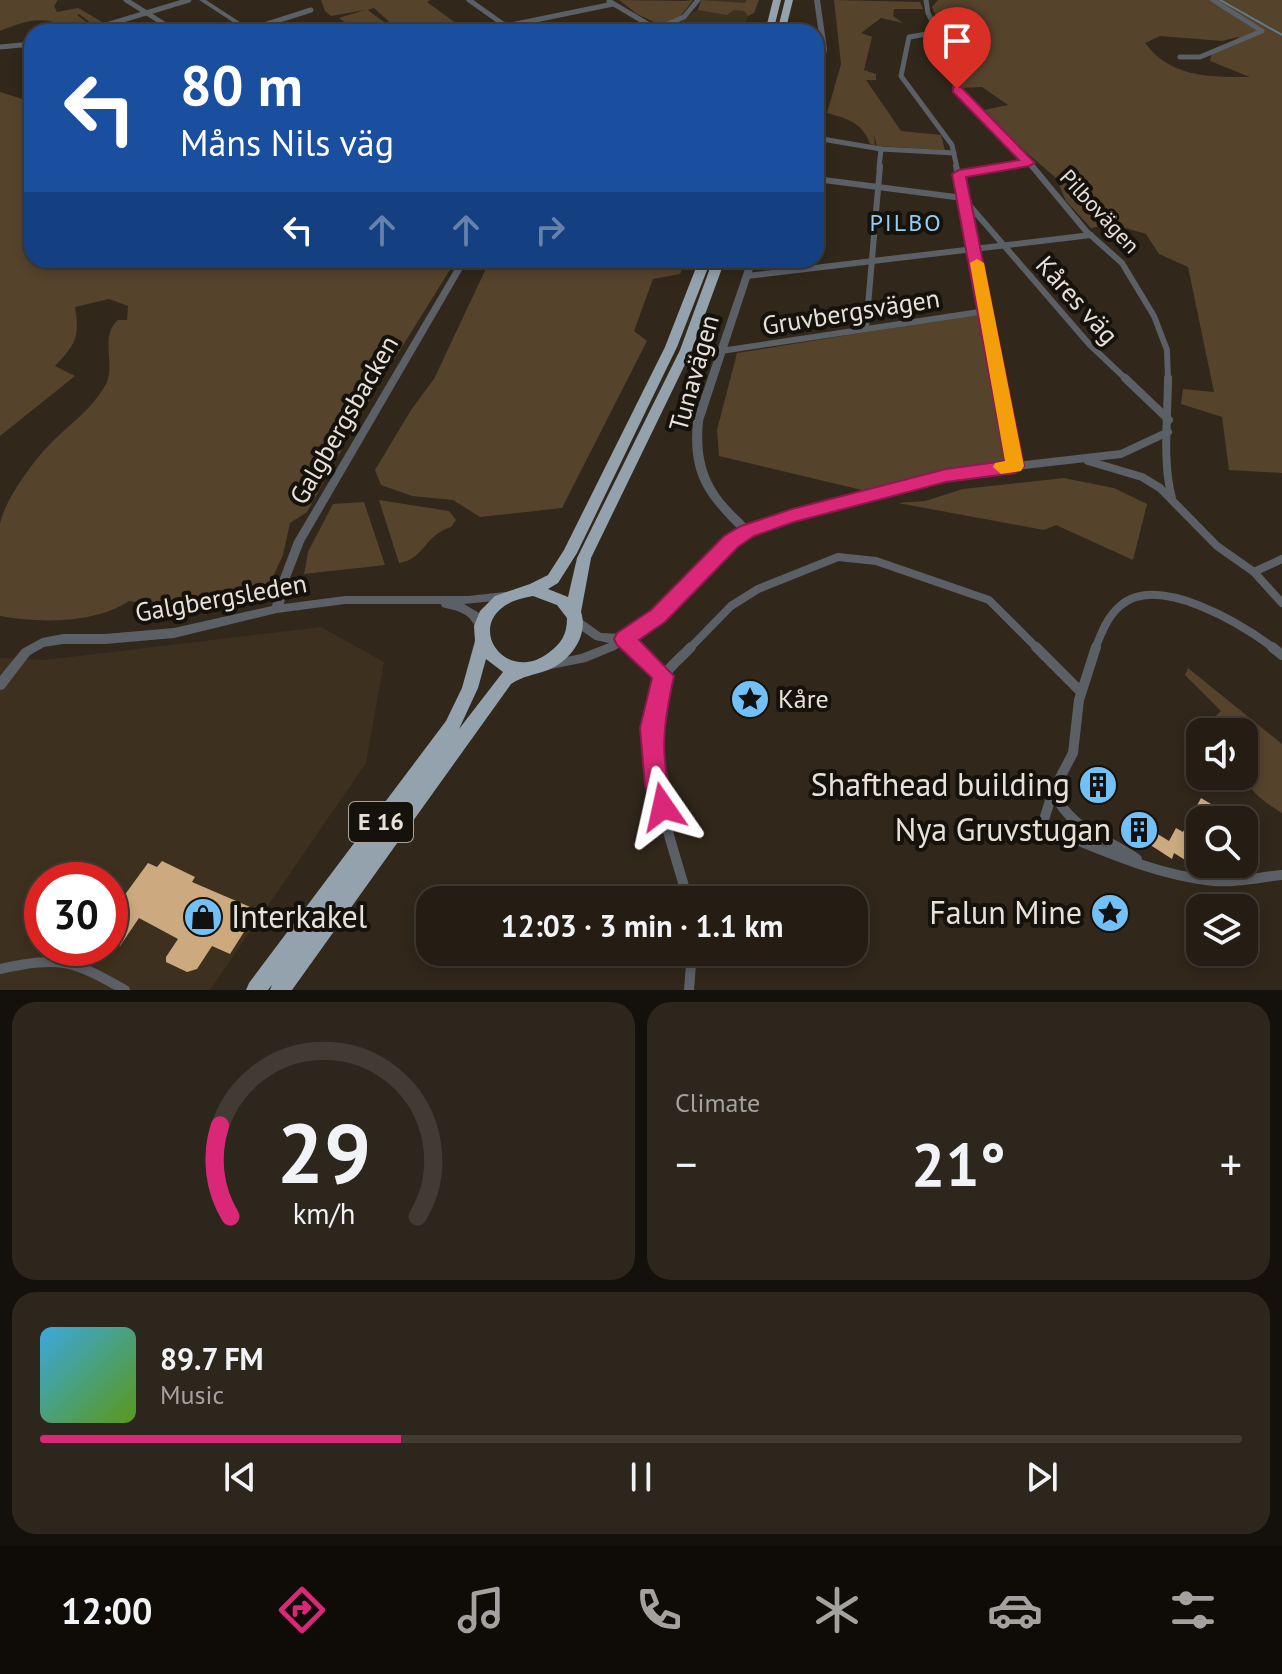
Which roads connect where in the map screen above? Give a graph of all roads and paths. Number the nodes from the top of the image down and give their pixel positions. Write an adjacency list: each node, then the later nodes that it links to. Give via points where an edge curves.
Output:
1 (126, 0): 13 (street)
2 (189, 0): 13 (street)
3 (202, 0): 16 (street)
4 (469, 0): 18 (street)
5 (698, 0): 21 (street)
6 (777, 0): 22 (highway)
7 (789, 0): 23 (highway)
8 (817, 0): 24 (street)
9 (926, 0): 26 (street, Pilbovägen)
10 (1213, 0): 25 (street)
11 (611, 2): 19 (street); 20 (street)
12 (311, 10): 17 (street)
13 (148, 12): 14 (street); 15 (street)
14 (110, 24)
15 (165, 24)
16 (243, 24)
17 (270, 24)
18 (503, 24)
19 (515, 24)
20 (647, 24)
21 (671, 24)
22 (771, 24)
23 (783, 24)
24 (821, 24)
25 (1262, 31): 27 (street); 30 (street, via 1200,57)
26 (939, 32): 33 (street, via 909,37 901,76); 34 (street, Pilbovägen, via 955,87)
27 (1271, 36)
28 (24, 45): 29 (street)
29 (0, 47)
30 (1180, 57)
31 (824, 139): 32 (street)
32 (881, 149): 33 (street); 37 (street)
33 (954, 153): 35 (street)
34 (1029, 163): 35 (street); 39 (street, Pilbovägen)
35 (959, 174): 38 (street)
36 (824, 180): 37 (street)
37 (877, 189): 38 (street); 42 (street)
38 (963, 198): 40 (street, Kåres väg); 41 (street)
39 (1091, 235): 40 (street); 53 (street, Pilbovägen, via 1129,273 1163,338)
40 (1003, 245): 41 (street); 53 (street, Kåres väg, via 1098,355)
41 (974, 248): 42 (street); 50 (street)
42 (871, 261): 43 (street); 51 (street)
43 (824, 267)
44 (459, 268): 65 (street, Galgbergsbacken, via 299,541)
45 (702, 268): 61 (highway, via 671,347 576,542 553,579)
46 (716, 268): 66 (highway, via 686,350 584,558)
47 (750, 268): 49 (street, Tunavägen)
48 (813, 268): 49 (street)
49 (747, 276): 52 (street, Tunavägen)
50 (986, 311): 51 (street, Gruvbergsvägen); 56 (street)
51 (866, 329): 52 (street, Gruvbergsvägen)
52 (721, 351): 58 (street, Tunavägen, via 698,421 696,453 705,482)
53 (1169, 420): 54 (street, Pilbovägen)
54 (1168, 432): 55 (street, via 1121,454); 57 (street, Pilbovägen, via 1165,472)
55 (1083, 460): 56 (street); 57 (street, via 1142,477)
56 (1015, 466): 58 (street, via 932,479)
57 (1172, 498): 60 (street, via 1217,546)
58 (747, 531): 68 (street, via 658,616)
59 (1282, 559): 60 (street)
60 (1254, 572): 64 (street)
61 (533, 590): 62 (highway); 66 (highway, via 559,597)
62 (505, 596): 63 (street, Galgbergsleden); 67 (highway, E 16, via 490,609)
63 (429, 600): 65 (street, Galgbergsleden, via 372,597); 67 (street, Galgbergsleden, via 477,615)
64 (1282, 603)
65 (277, 609): 73 (street, Galgbergsleden, via 174,633 42,643 24,653)
66 (575, 616): 68 (street, via 599,637); 70 (highway, via 570,647)
67 (482, 634): 71 (highway, via 495,659); 82 (highway, E 16, via 470,688 452,726)
68 (624, 639): 70 (street, via 604,652); 72 (street)
69 (1282, 655): 74 (street, via 1220,614 1150,595 1114,611)
70 (544, 665): 71 (highway)
71 (522, 668): 83 (highway, E 16, via 505,679)
72 (663, 676): 74 (street, via 731,606 758,589 838,557 876,561 989,600); 78 (street, via 651,728 657,786)
73 (0, 685)
74 (1081, 692): 75 (street, via 1072,756)
75 (1056, 783): 76 (street, via 1054,793 1068,817); 76 (street, via 1042,826)
76 (1143, 864): 77 (street, via 1217,881)
77 (1282, 875)
78 (684, 886)
79 (691, 966): 84 (street)
80 (0, 969): 81 (street, via 68,959)
81 (125, 990)
82 (256, 990)
83 (280, 990)
84 (689, 990)

